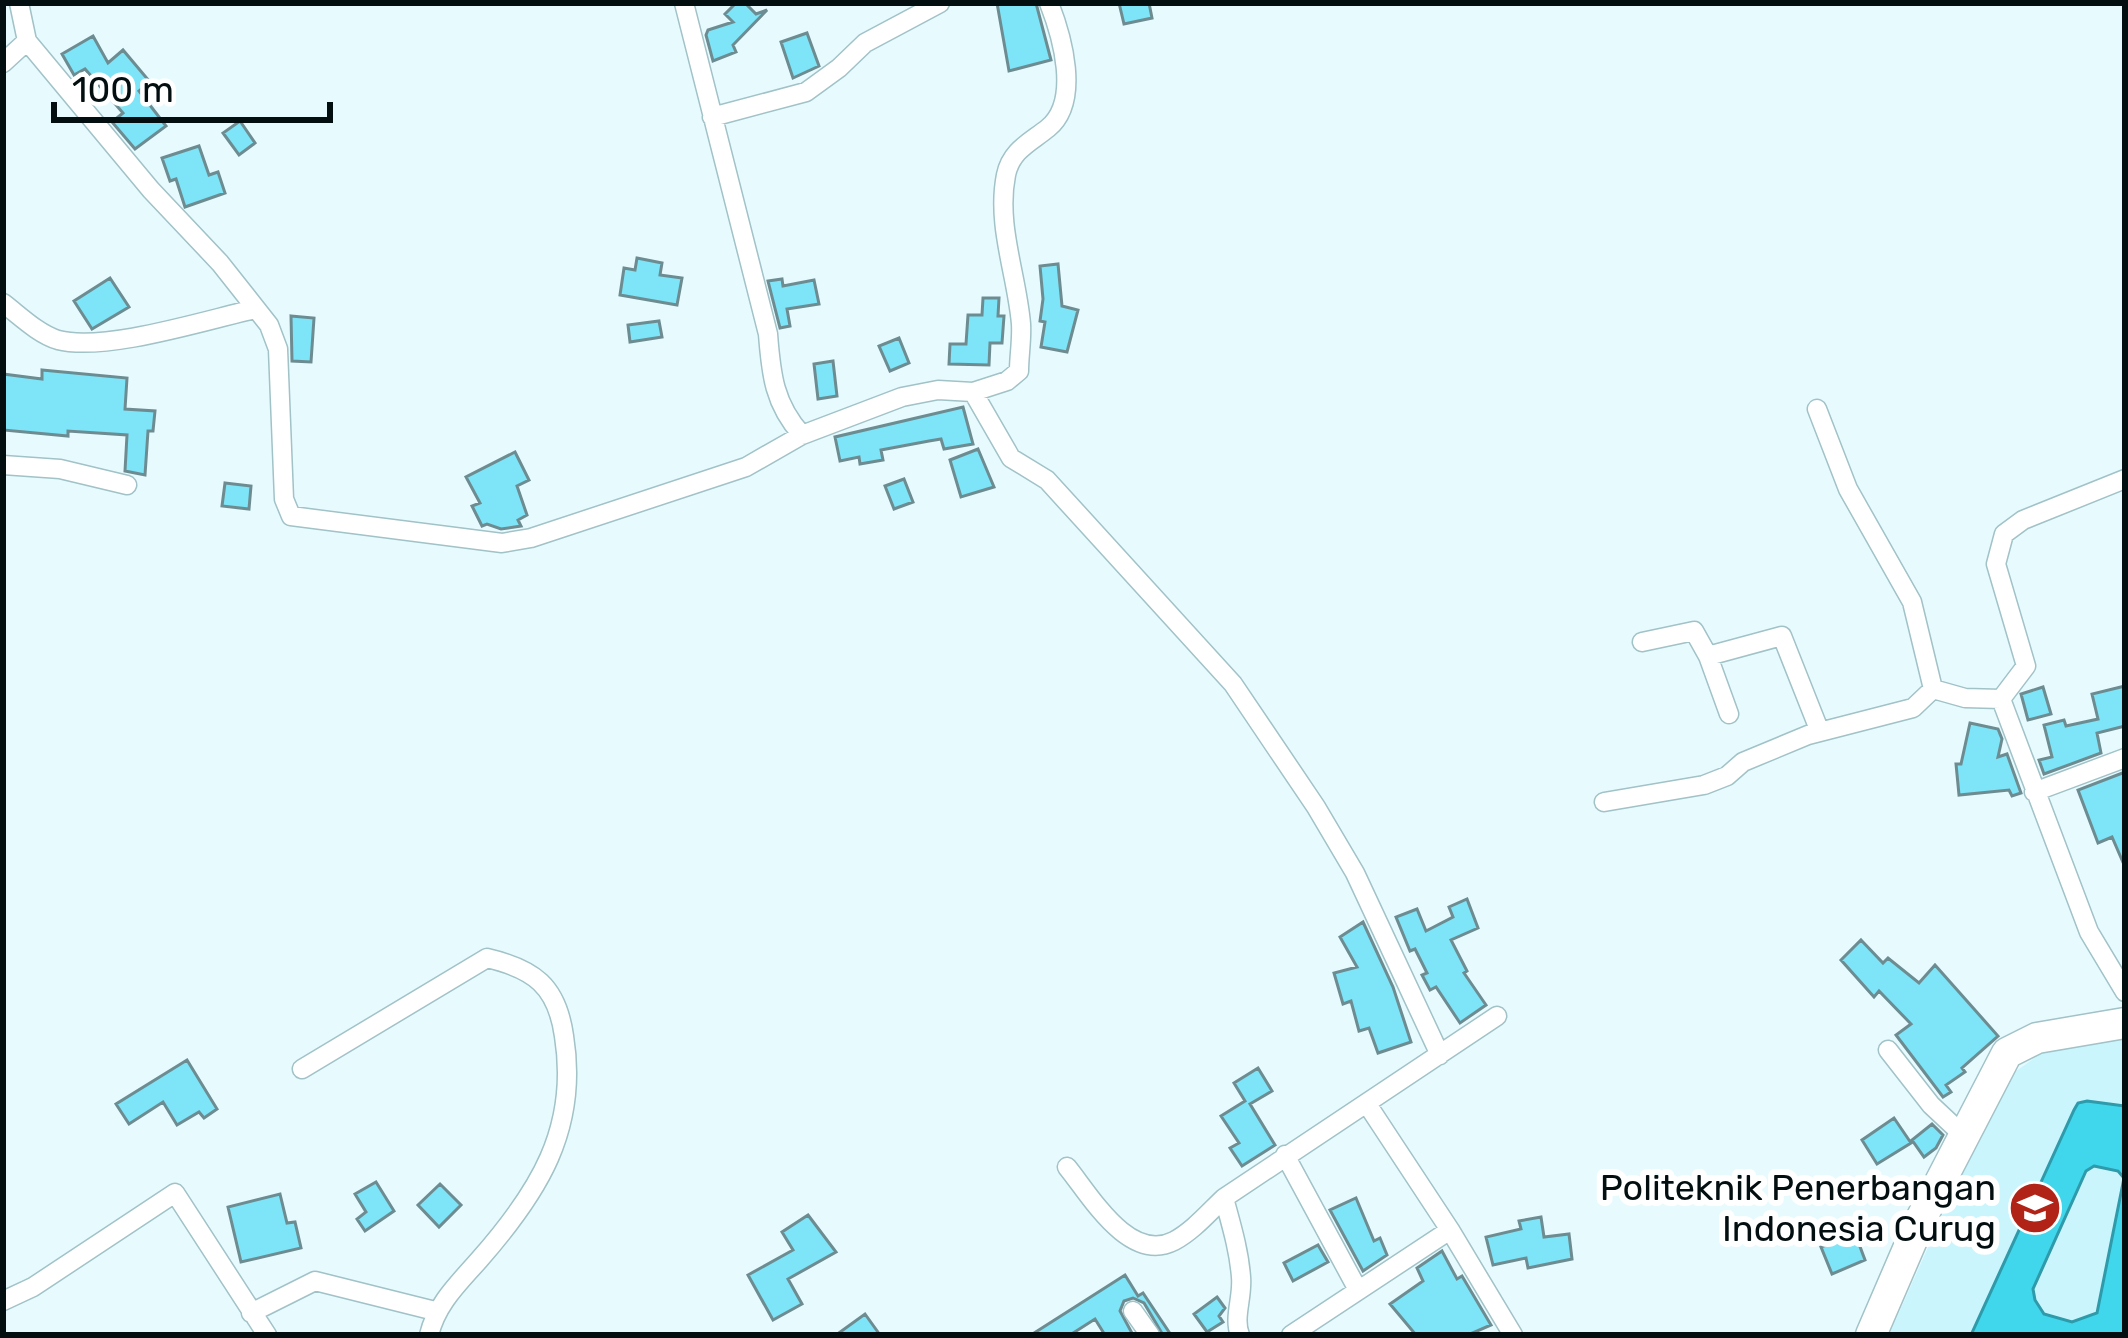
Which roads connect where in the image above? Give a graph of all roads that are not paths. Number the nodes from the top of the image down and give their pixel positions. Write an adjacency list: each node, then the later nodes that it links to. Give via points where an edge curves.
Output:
1 (19, 3): 5 (street)
2 (684, 3): 7 (street)
3 (940, 3): 7 (street, via 865,43 806,92)
4 (1049, 3): 10 (street, via 1063,55 1063,107 1006,173 1019,371)
5 (27, 41): 6 (street); 9 (street)
6 (3, 63)
7 (712, 117): 12 (street, via 768,334 772,386)
8 (3, 303): 9 (street, via 58,340 82,341)
9 (255, 309): 12 (street, via 278,349 284,499 297,518 502,543 746,467)
10 (973, 392): 12 (street, via 902,397); 29 (street, via 1011,458 1047,480 1233,684 1354,873)
11 (1816, 409): 18 (street, via 1848,489 1912,602)
12 (802, 435)
13 (3, 465): 15 (street)
14 (2125, 478): 19 (street, via 2004,534 1996,564 2026,666)
15 (128, 485)
16 (1642, 642): 17 (street, via 1694,631)
17 (1708, 656): 20 (street); 21 (street, via 1782,636)
18 (1933, 689): 19 (street); 21 (street, via 1913,708)
19 (2001, 699): 23 (street)
20 (1729, 714)
21 (1820, 732): 24 (street, via 1704,785)
22 (2125, 758): 23 (street)
23 (2034, 792): 25 (street, via 2089,932)
24 (1604, 802)
25 (2125, 992)
26 (1497, 1016): 29 (street)
27 (2125, 1023): 32 (main road, via 2016,1047 1996,1068)
28 (1888, 1050): 32 (street)
29 (1441, 1055): 31 (street)
30 (302, 1070): 39 (street, via 481,959 539,977 552,1000 566,1051 561,1131 523,1210)
31 (1367, 1104): 33 (street); 36 (street)
32 (1964, 1135): 48 (main road)
33 (1285, 1155): 35 (street); 37 (street)
34 (1067, 1167): 35 (street, via 1118,1230 1153,1245 1181,1237)
35 (1224, 1198): 45 (street, via 1240,1260)
36 (1450, 1230): 37 (street); 47 (street)
37 (1358, 1290): 46 (street)
38 (3, 1301): 41 (street, via 176,1193)
39 (435, 1311): 41 (street, via 315,1281); 43 (street)
40 (1133, 1311): 44 (street)
41 (251, 1313): 42 (street)
42 (267, 1335)
43 (429, 1335)
44 (1150, 1335)
45 (1240, 1335)
46 (1291, 1335)
47 (1514, 1335)
48 (1871, 1335)

